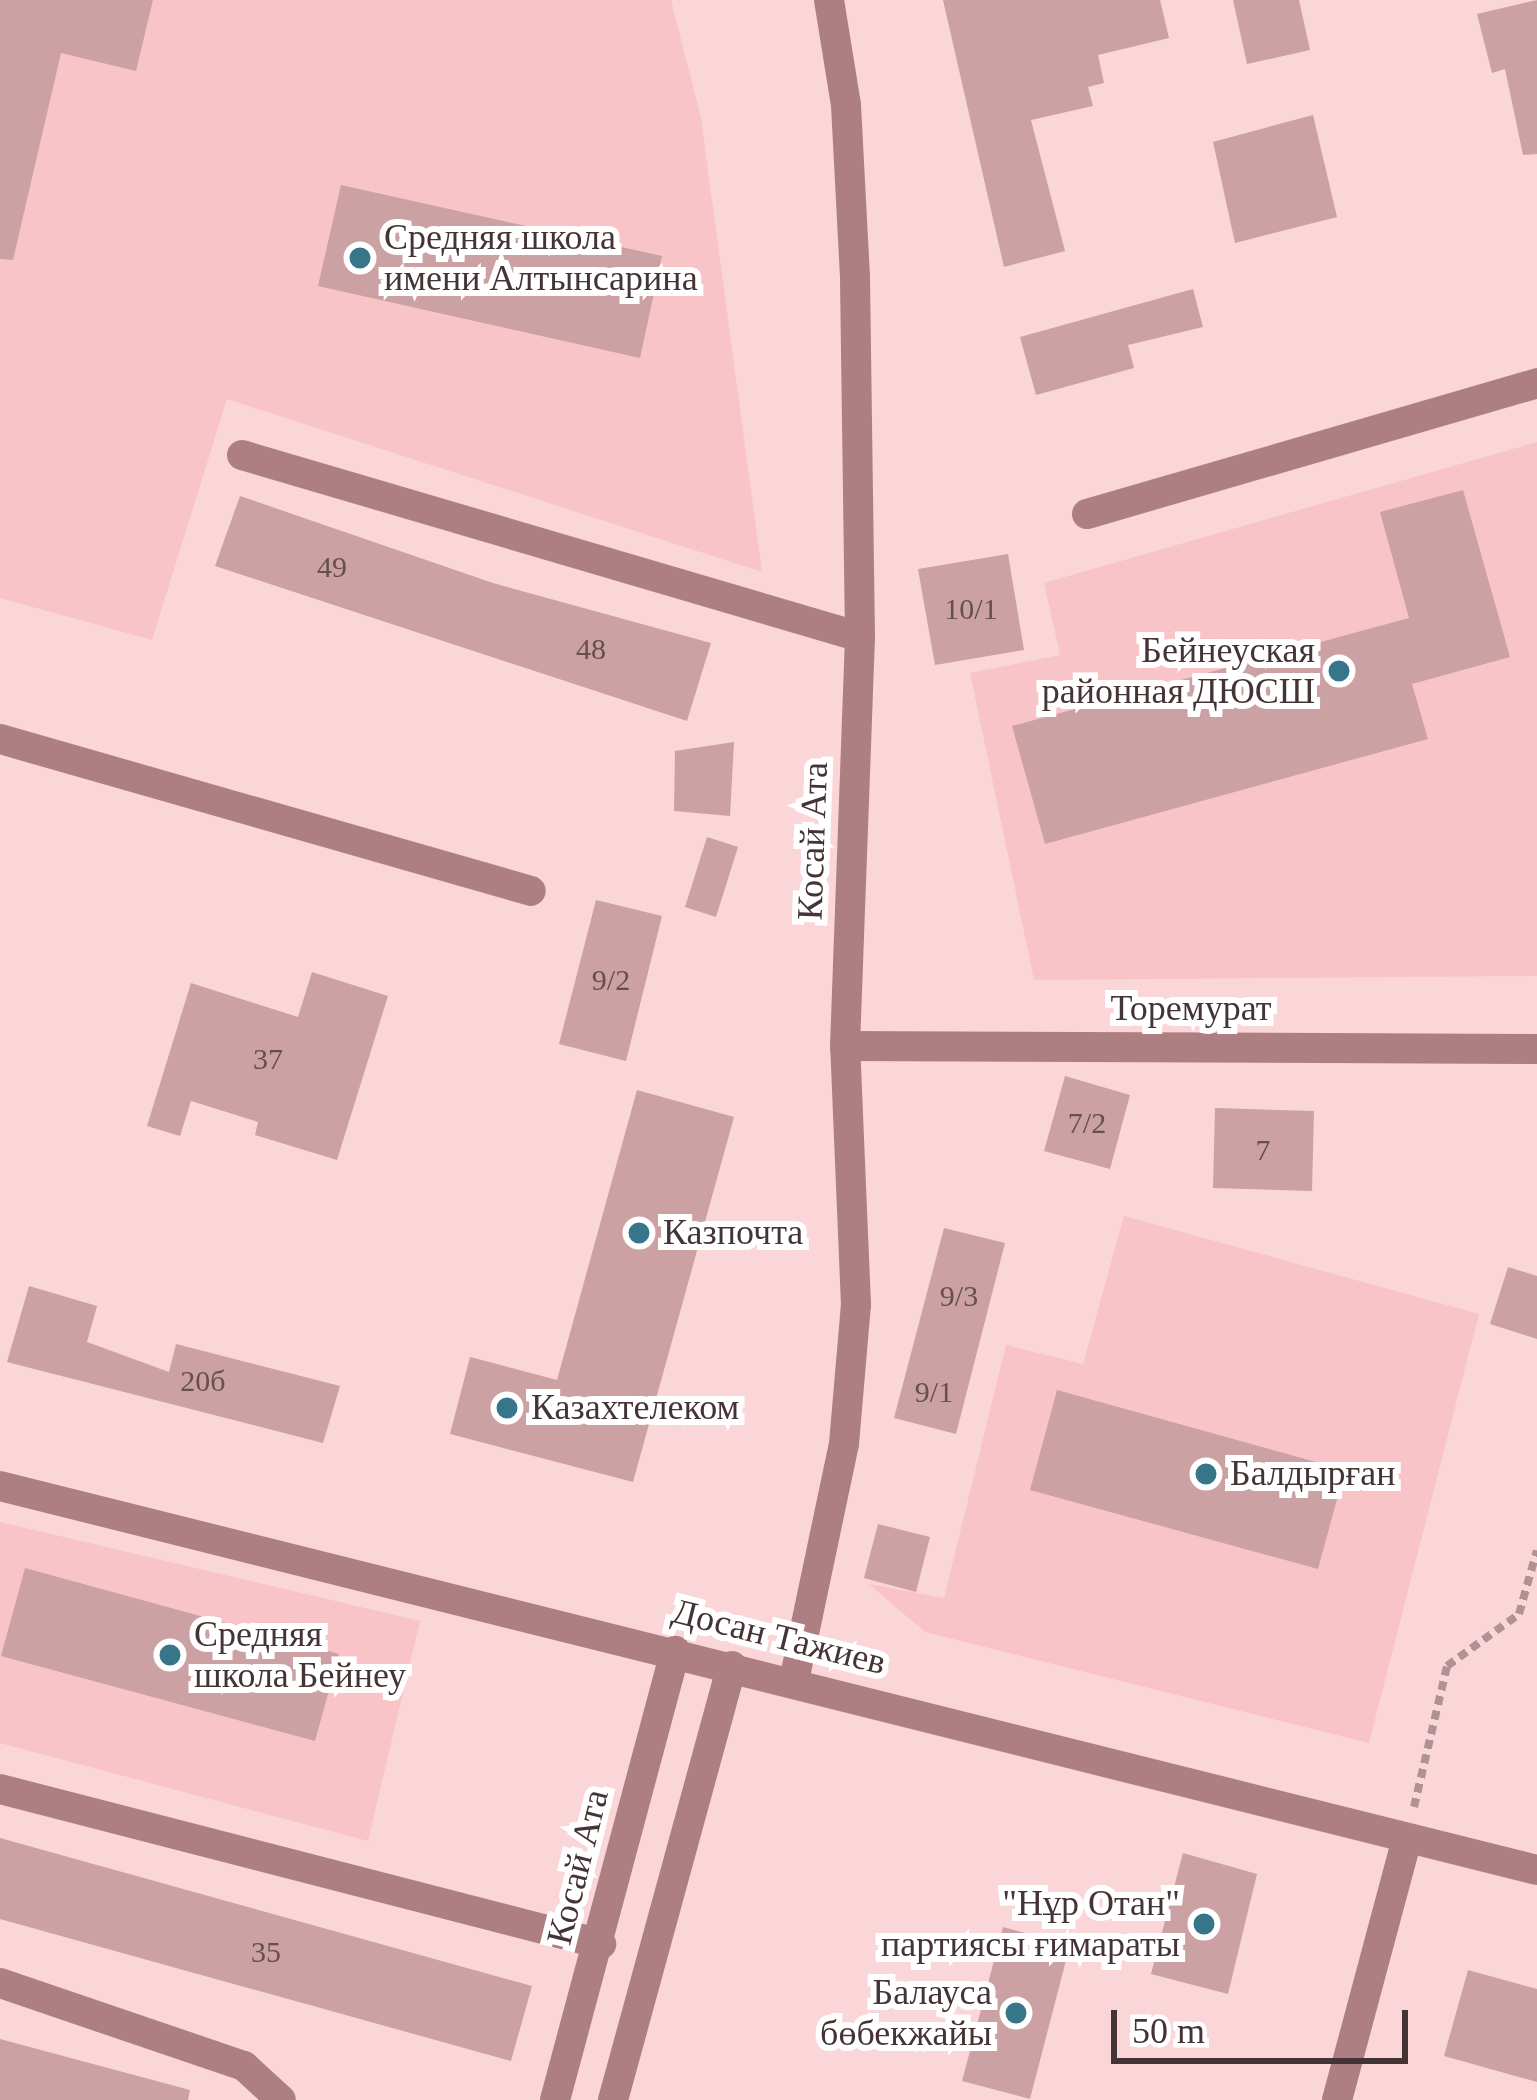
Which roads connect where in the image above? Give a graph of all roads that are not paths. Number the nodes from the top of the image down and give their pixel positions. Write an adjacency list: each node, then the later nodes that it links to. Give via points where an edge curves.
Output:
1 (829, 0): 5 (street, Косай Ата, via 853,234)
2 (1537, 383): 4 (street)
3 (242, 455): 5 (street)
4 (1087, 514)
5 (860, 638): 8 (street, Косай Ата)
6 (0, 739): 7 (street)
7 (531, 891)
8 (845, 1046): 9 (street, Торемурат); 13 (street, Косай Ата, via 856,1305 844,1444)
9 (1537, 1049)
10 (0, 1486): 11 (street, Досан Тажиев)
11 (674, 1652): 12 (street, Досан Тажиев); 17 (street, Косай Ата)
12 (732, 1666): 13 (street, Досан Тажиев); 21 (street)
13 (794, 1681): 15 (street, Досан Тажиев)
14 (0, 1789): 17 (street)
15 (1407, 1838): 16 (street, Досан Тажиев); 22 (street)
16 (1537, 1870)
17 (601, 1944): 20 (street, Косай Ата)
18 (0, 1983): 19 (street, via 244,2066)
19 (281, 2100)
20 (555, 2100)
21 (613, 2100)
22 (1337, 2100)

